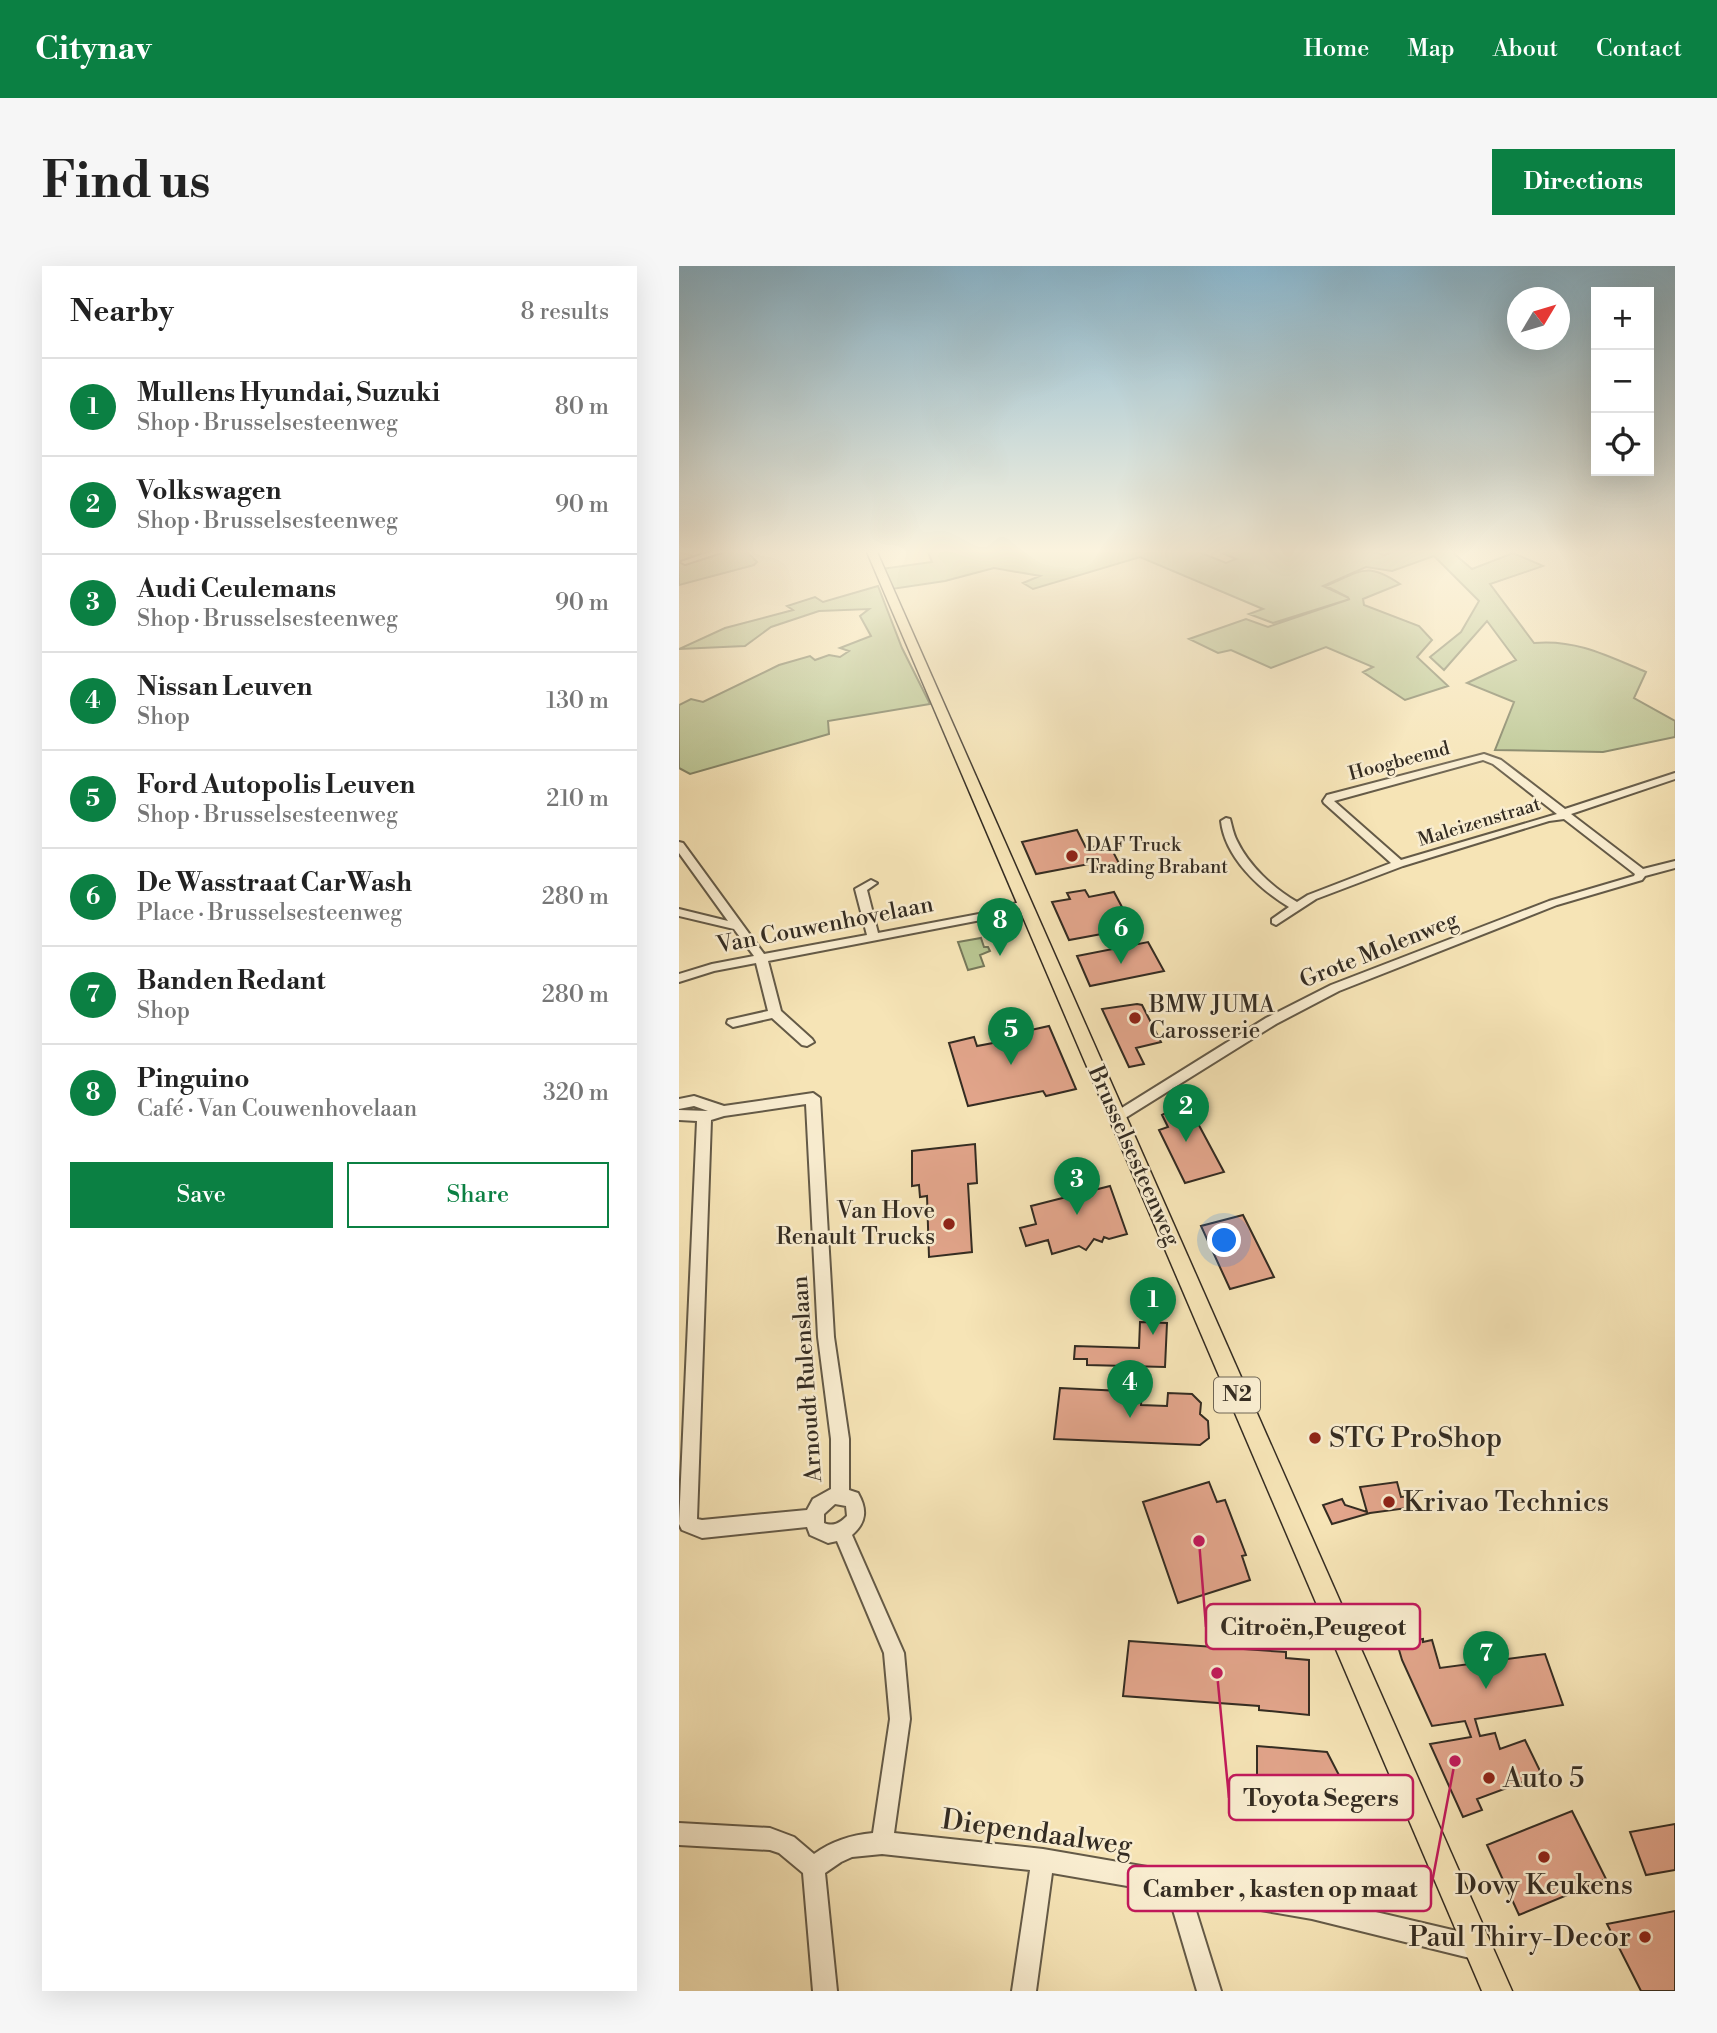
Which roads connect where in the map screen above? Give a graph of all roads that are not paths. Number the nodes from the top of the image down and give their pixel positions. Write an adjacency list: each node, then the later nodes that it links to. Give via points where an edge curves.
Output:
1 (906, 632): 11 (main road, Brusselsesteenweg / N2)
2 (1675, 776): 3 (street, Maleizenstraat)
3 (1566, 815): 6 (street, Maleizenstraat); 6 (street, Hoogbeemd, via 1492,759 1477,758 1328,801); 8 (street)
4 (1226, 821): 10 (street, via 1248,867 1279,898)
5 (679, 845): 14 (street)
6 (1399, 864): 10 (street, Maleizenstraat)
7 (1675, 864): 8 (street, Grote Molenweg)
8 (1641, 873): 25 (street, Grote Molenweg, via 1638,878 1553,903 1335,988 1271,1021)
9 (871, 883): 15 (street, via 861,889)
10 (1295, 906): 13 (street, Maleizenstraat)
11 (1025, 909): 15 (street, Van Couwenhovelaan); 25 (main road, Brusselsesteenweg / N2)
12 (679, 912): 14 (street)
13 (1276, 921)
14 (738, 927): 16 (street)
15 (873, 936): 16 (street, Van Couwenhovelaan)
16 (761, 958): 17 (street, Van Couwenhovelaan); 18 (street)
17 (679, 978)
18 (775, 1013): 19 (street); 20 (street)
19 (733, 1023)
20 (807, 1042)
21 (679, 1104): 22 (street, Arnoudt Rulenslaan, via 694,1101)
22 (724, 1111): 24 (street, Arnoudt Rulenslaan); 26 (street, Arnoudt Rulenslaan, via 813,1098 826,1337 840,1439)
23 (679, 1115): 24 (street)
24 (704, 1117): 27 (street, via 686,1518 688,1524 702,1529)
25 (1117, 1118): 34 (main road, Brusselsesteenweg / N2)
26 (840, 1495): 27 (street, Arnoudt Rulenslaan, via 822,1502); 28 (street, Arnoudt Rulenslaan, via 852,1499 857,1510 853,1523)
27 (814, 1518): 28 (street, via 822,1532)
28 (842, 1532): 30 (street, via 894,1653 900,1719)
29 (679, 1834): 32 (street, via 770,1839 786,1845)
30 (882, 1843): 31 (street, Diependaalweg); 32 (street, Diependaalweg, via 852,1846)
31 (1043, 1860): 33 (street, Diependaalweg); 36 (street)
32 (814, 1868): 35 (street)
33 (1176, 1883): 34 (street, Diependaalweg, via 1312,1908); 37 (street)
34 (1478, 1948): 38 (main road, Brusselsesteenweg / N2)
35 (825, 1991)
36 (1024, 1991)
37 (1209, 1991)
38 (1497, 1991)

